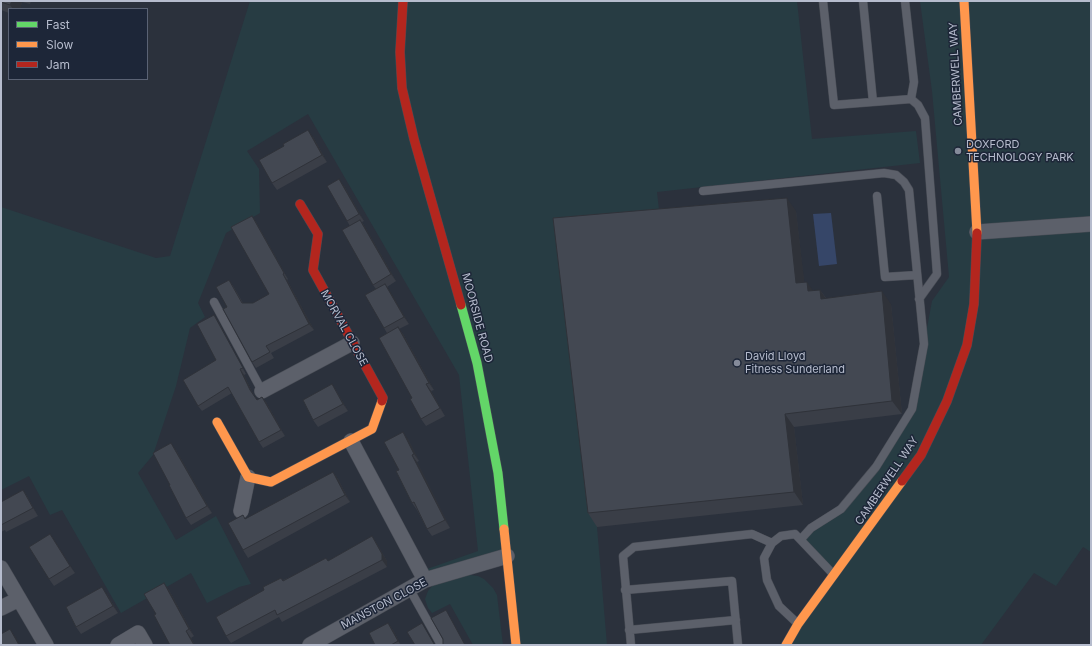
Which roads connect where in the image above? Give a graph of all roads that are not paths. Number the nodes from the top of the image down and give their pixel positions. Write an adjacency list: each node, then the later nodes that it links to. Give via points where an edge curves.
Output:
1 (403, 1): 24 (street, MOORSIDE ROAD, via 400,52 402,88 477,363 498,473)
2 (823, 1): 7 (lane, via 834,105)
3 (863, 1): 7 (lane)
4 (905, 1): 6 (lane, via 914,82)
5 (964, 1): 12 (street, CAMBERWELL WAY)
6 (911, 99): 7 (lane); 14 (lane, via 918,105 925,118 937,274)
7 (873, 102)
8 (703, 191): 13 (lane, via 884,173 896,175 908,190)
9 (877, 196): 13 (lane, via 885,277)
10 (300, 204): 16 (street, MORVAL CLOSE, via 318,234 313,270)
11 (1091, 224): 12 (street)
12 (977, 232): 26 (street, CAMBERWELL WAY, via 974,304 967,345 948,401 921,456)
13 (917, 274): 14 (lane)
14 (919, 299): 22 (lane, via 924,344 912,409 876,467 841,509 811,528)
15 (214, 302): 17 (lane)
16 (352, 343): 17 (street); 19 (street, MORVAL CLOSE, via 383,398 372,430)
17 (262, 391)
18 (217, 422): 20 (street)
19 (351, 441): 20 (street, MORVAL CLOSE, via 271,482); 27 (street)
20 (248, 477): 21 (street)
21 (241, 511)
22 (801, 540): 23 (lane, via 795,534 781,536); 26 (lane)
23 (772, 543): 29 (lane, via 752,534 634,546 623,556); 33 (lane, via 764,558 767,580 779,606)
24 (507, 556): 27 (street, MANSTON CLOSE); 40 (street, MOORSIDE ROAD)
25 (1, 568): 30 (street)
26 (835, 576): 33 (street, CAMBERWELL WAY)
27 (425, 580): 28 (street, MANSTON CLOSE)
28 (409, 588): 38 (street, MANSTON CLOSE); 39 (lane)
29 (625, 590): 32 (lane, via 732,581); 34 (lane)
30 (19, 599): 31 (street); 35 (street)
31 (1, 608)
32 (736, 620): 34 (lane); 42 (lane)
33 (798, 624): 43 (street, CAMBERWELL WAY)
34 (629, 630): 41 (lane)
35 (46, 645)
36 (118, 645): 37 (street, via 138,633)
37 (145, 645)
38 (310, 645)
39 (441, 645)
40 (516, 645)
41 (631, 645)
42 (738, 645)
43 (786, 645)

